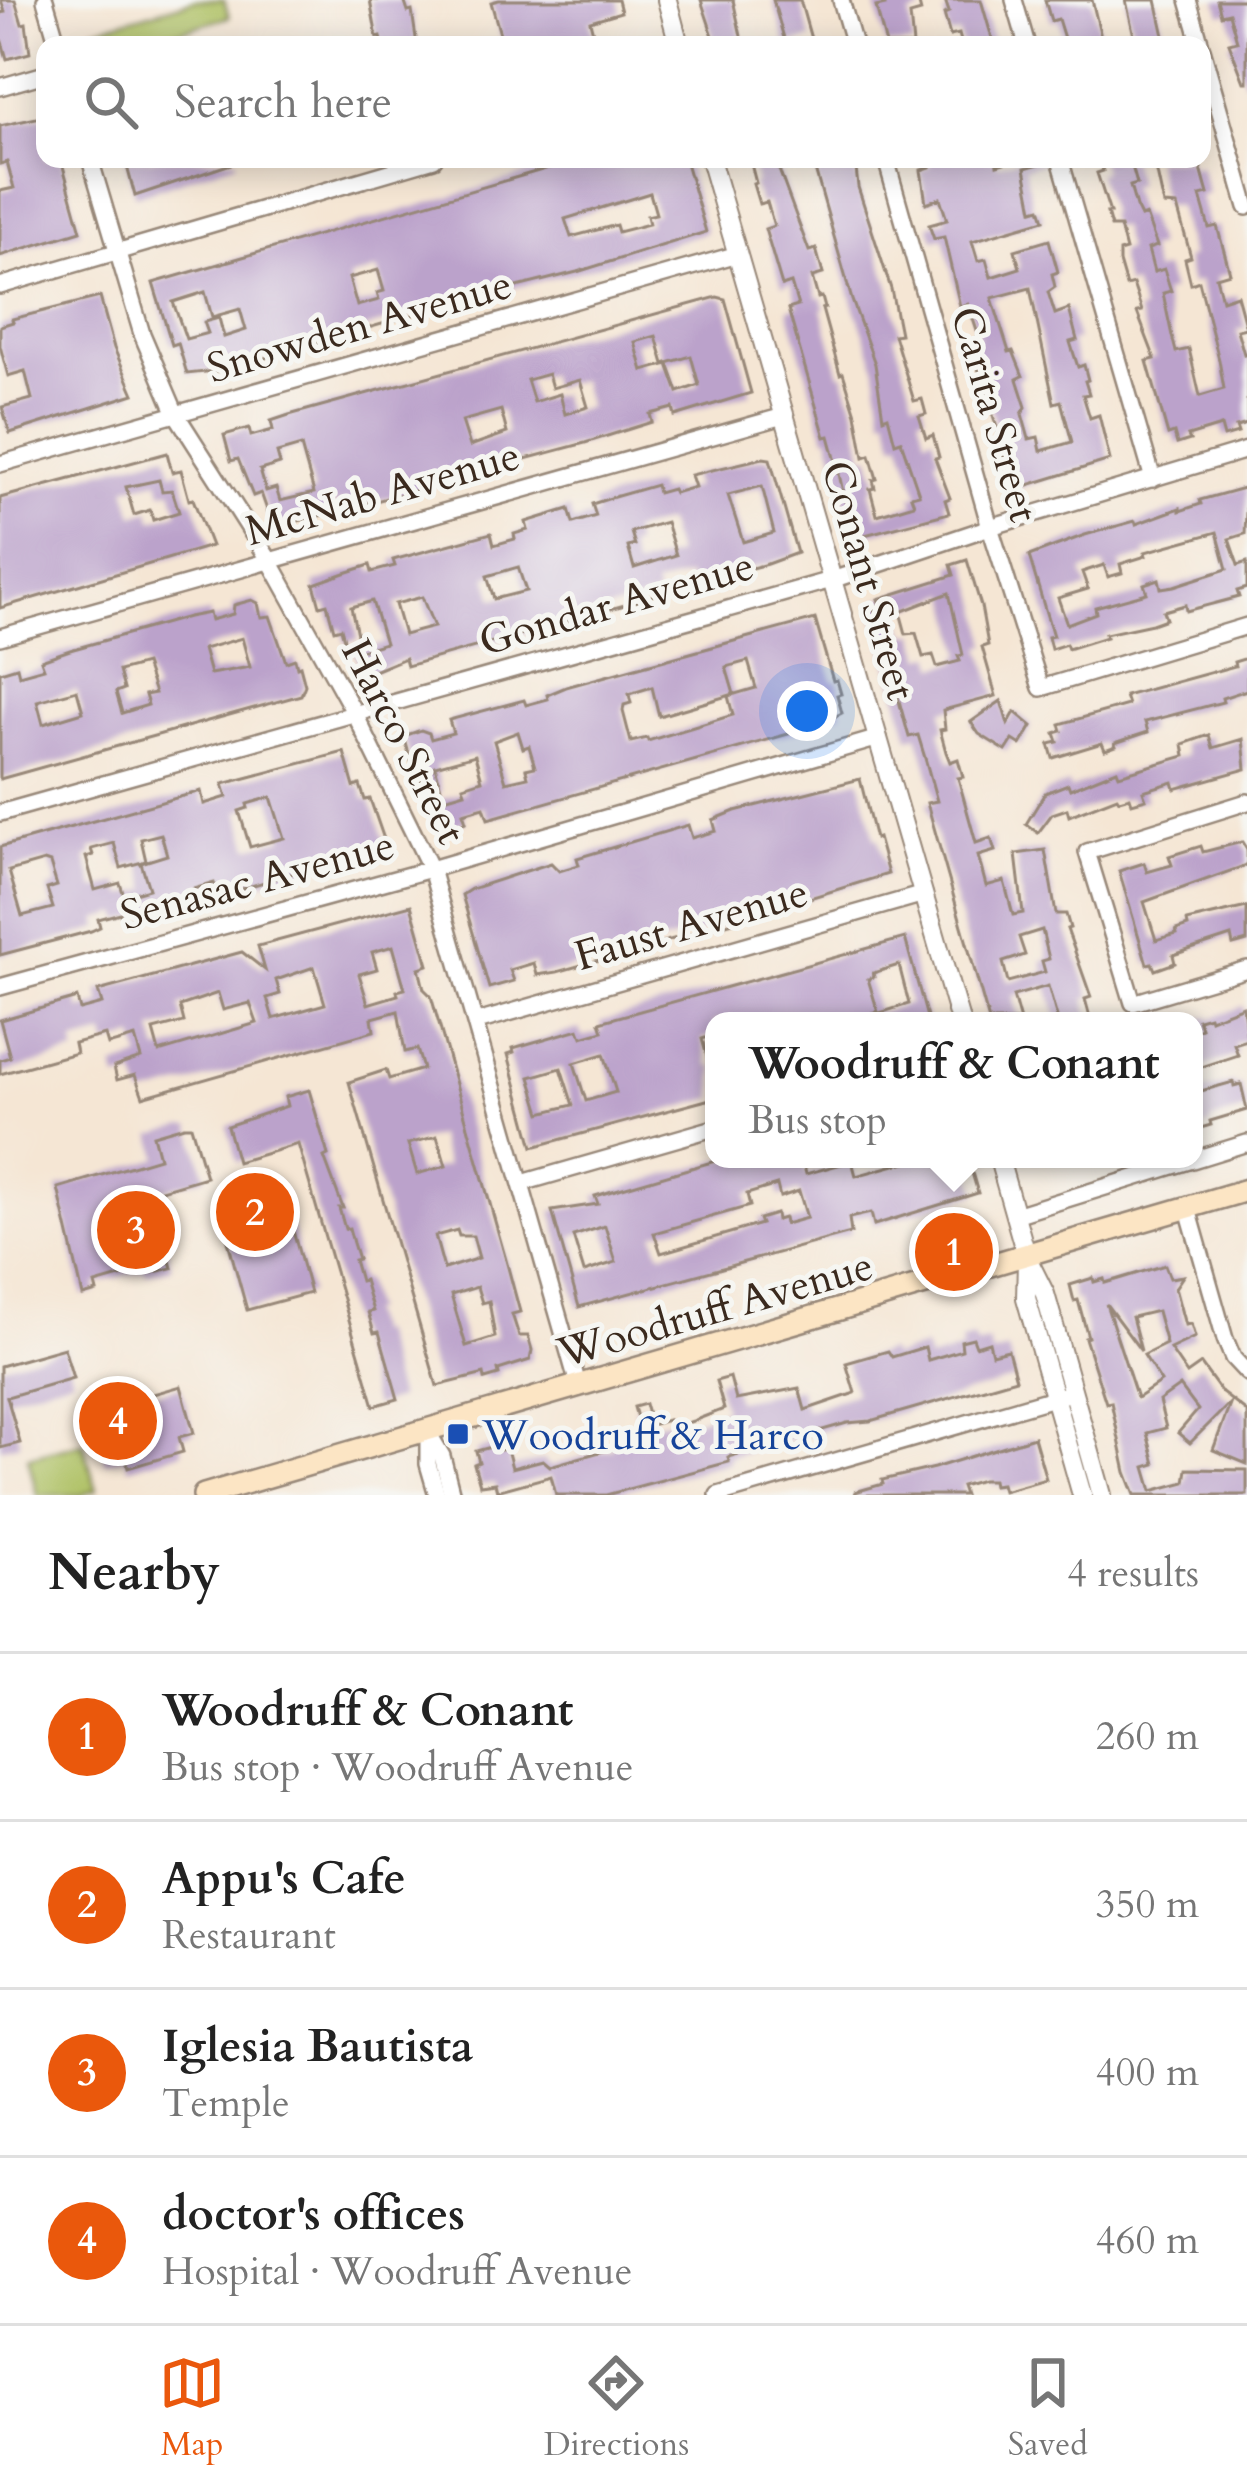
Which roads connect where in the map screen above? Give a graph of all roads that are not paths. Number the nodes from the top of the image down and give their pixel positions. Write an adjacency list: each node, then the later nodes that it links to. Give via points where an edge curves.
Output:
1 (45, 0): 6 (street)
2 (667, 0): 7 (street)
3 (841, 0): 8 (street)
4 (1014, 0): 9 (street)
5 (1188, 0): 10 (street)
6 (55, 36)
7 (677, 36)
8 (851, 36)
9 (1024, 36)
10 (1199, 36)
11 (36, 77): 13 (street)
12 (1211, 79): 19 (street)
13 (0, 87)
14 (93, 168): 20 (street, Harco Street)
15 (404, 168): 20 (street)
16 (713, 168): 21 (street, Conant Street)
17 (889, 168): 28 (street, Carita Street)
18 (1063, 168): 27 (street)
19 (1247, 208)
20 (117, 253): 22 (street); 23 (street, Harco Street)
21 (738, 254): 23 (street, Snowden Avenue); 24 (street, Conant Street)
22 (0, 286)
23 (176, 414): 26 (street, Snowden Avenue); 29 (street, Harco Street)
24 (784, 416): 29 (street, McNab Avenue); 30 (street, Conant Street)
25 (1247, 450): 27 (street, Gondar Avenue)
26 (0, 464)
27 (1154, 479): 28 (street, Gondar Avenue)
28 (990, 527): 30 (street, Gondar Avenue); 31 (street, Carita Street, via 1041,688)
29 (270, 561): 32 (street, McNab Avenue); 33 (street, Harco Street)
30 (835, 579): 33 (street, Gondar Avenue); 34 (street, Conant Street)
31 (1247, 626)
32 (0, 637)
33 (354, 712): 36 (street, Gondar Avenue); 37 (street, Harco Street)
34 (879, 739): 37 (street, Senasac Avenue); 38 (street, Conant Street)
35 (1247, 802): 39 (street, via 1087,852 1133,1003)
36 (0, 813)
37 (431, 869): 40 (street, Senasac Avenue); 42 (street, Harco Street)
38 (924, 894): 41 (street, Conant Street); 42 (street, Faust Avenue)
39 (1247, 969)
40 (0, 987)
41 (957, 1012)
42 (477, 1022): 48 (street, Harco Street)
43 (705, 1131): 48 (street)
44 (1247, 1143): 45 (street)
45 (1203, 1157)
46 (1002, 1168): 51 (street)
47 (1166, 1168): 51 (street)
48 (522, 1184): 54 (street, Harco Street)
49 (1247, 1190): 50 (main road, Woodruff Avenue)
50 (1188, 1209): 52 (main road, Woodruff Avenue); 53 (street, via 1225,1339)
51 (1015, 1215): 52 (street)
52 (1027, 1258): 54 (main road, Woodruff Avenue); 55 (street, via 1045,1294)
53 (1247, 1373)
54 (579, 1388): 56 (main road, Woodruff Avenue)
55 (1063, 1396): 60 (street); 61 (street); 62 (street)
56 (428, 1432): 57 (main road, Woodruff Avenue); 58 (street); 59 (street)
57 (203, 1495)
58 (436, 1495)
59 (452, 1495)
60 (718, 1495)
61 (1082, 1495)
62 (1102, 1495)

